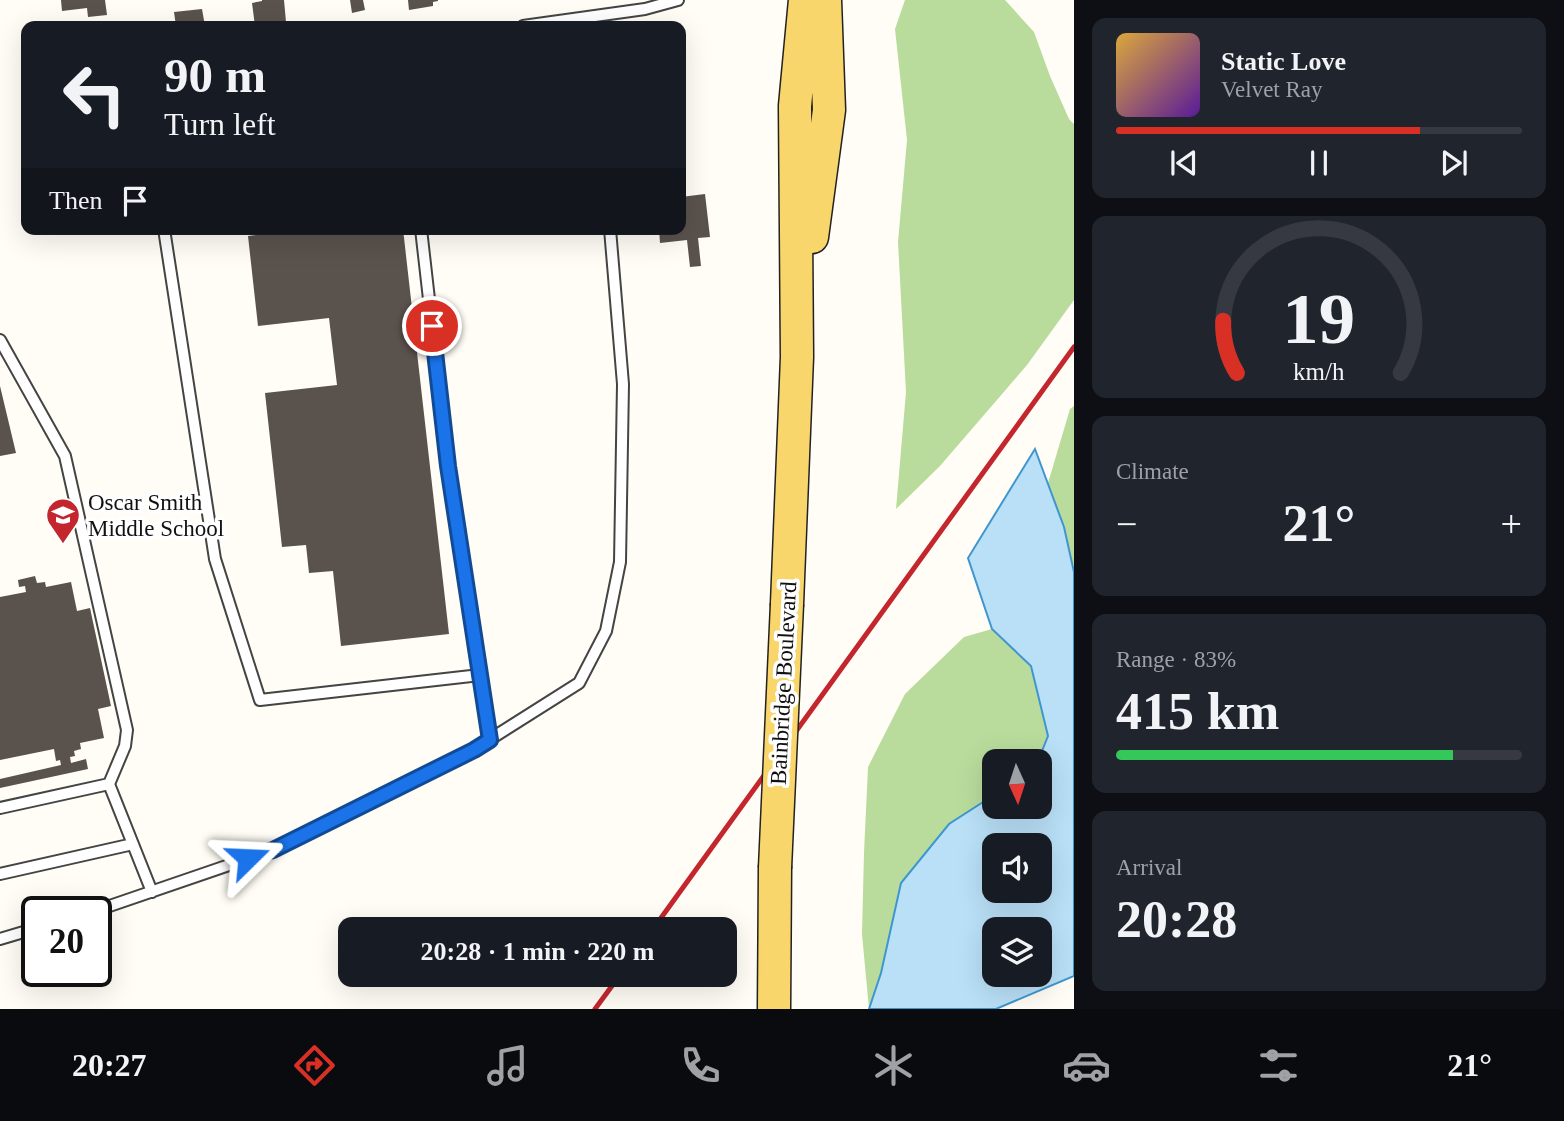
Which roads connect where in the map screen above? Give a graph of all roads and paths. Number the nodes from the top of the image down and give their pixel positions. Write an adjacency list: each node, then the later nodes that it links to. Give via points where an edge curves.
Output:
1 (678, 0): 4 (lane)
2 (805, 0): 9 (main road, Bainbridge Boulevard, via 795,106)
3 (825, 0): 9 (main road, Bainbridge Boulevard, via 829,110)
4 (593, 21)
5 (165, 235): 10 (lane, via 215,559 260,700)
6 (422, 235): 10 (lane, via 448,466)
7 (611, 235): 11 (lane, via 623,384 620,562 606,631 579,683)
8 (0, 340): 12 (lane, via 65,456 127,730)
9 (797, 357): 20 (main road, Bainbridge Boulevard, bridge, via 775,868)
10 (480, 675): 11 (lane)
11 (490, 740): 16 (lane, via 273,850)
12 (109, 784): 13 (lane); 14 (lane)
13 (0, 808)
14 (133, 844): 15 (lane); 16 (lane)
15 (0, 874)
16 (152, 892): 17 (lane)
17 (112, 905)
18 (21, 933): 19 (lane)
19 (0, 939)
20 (774, 1009)

